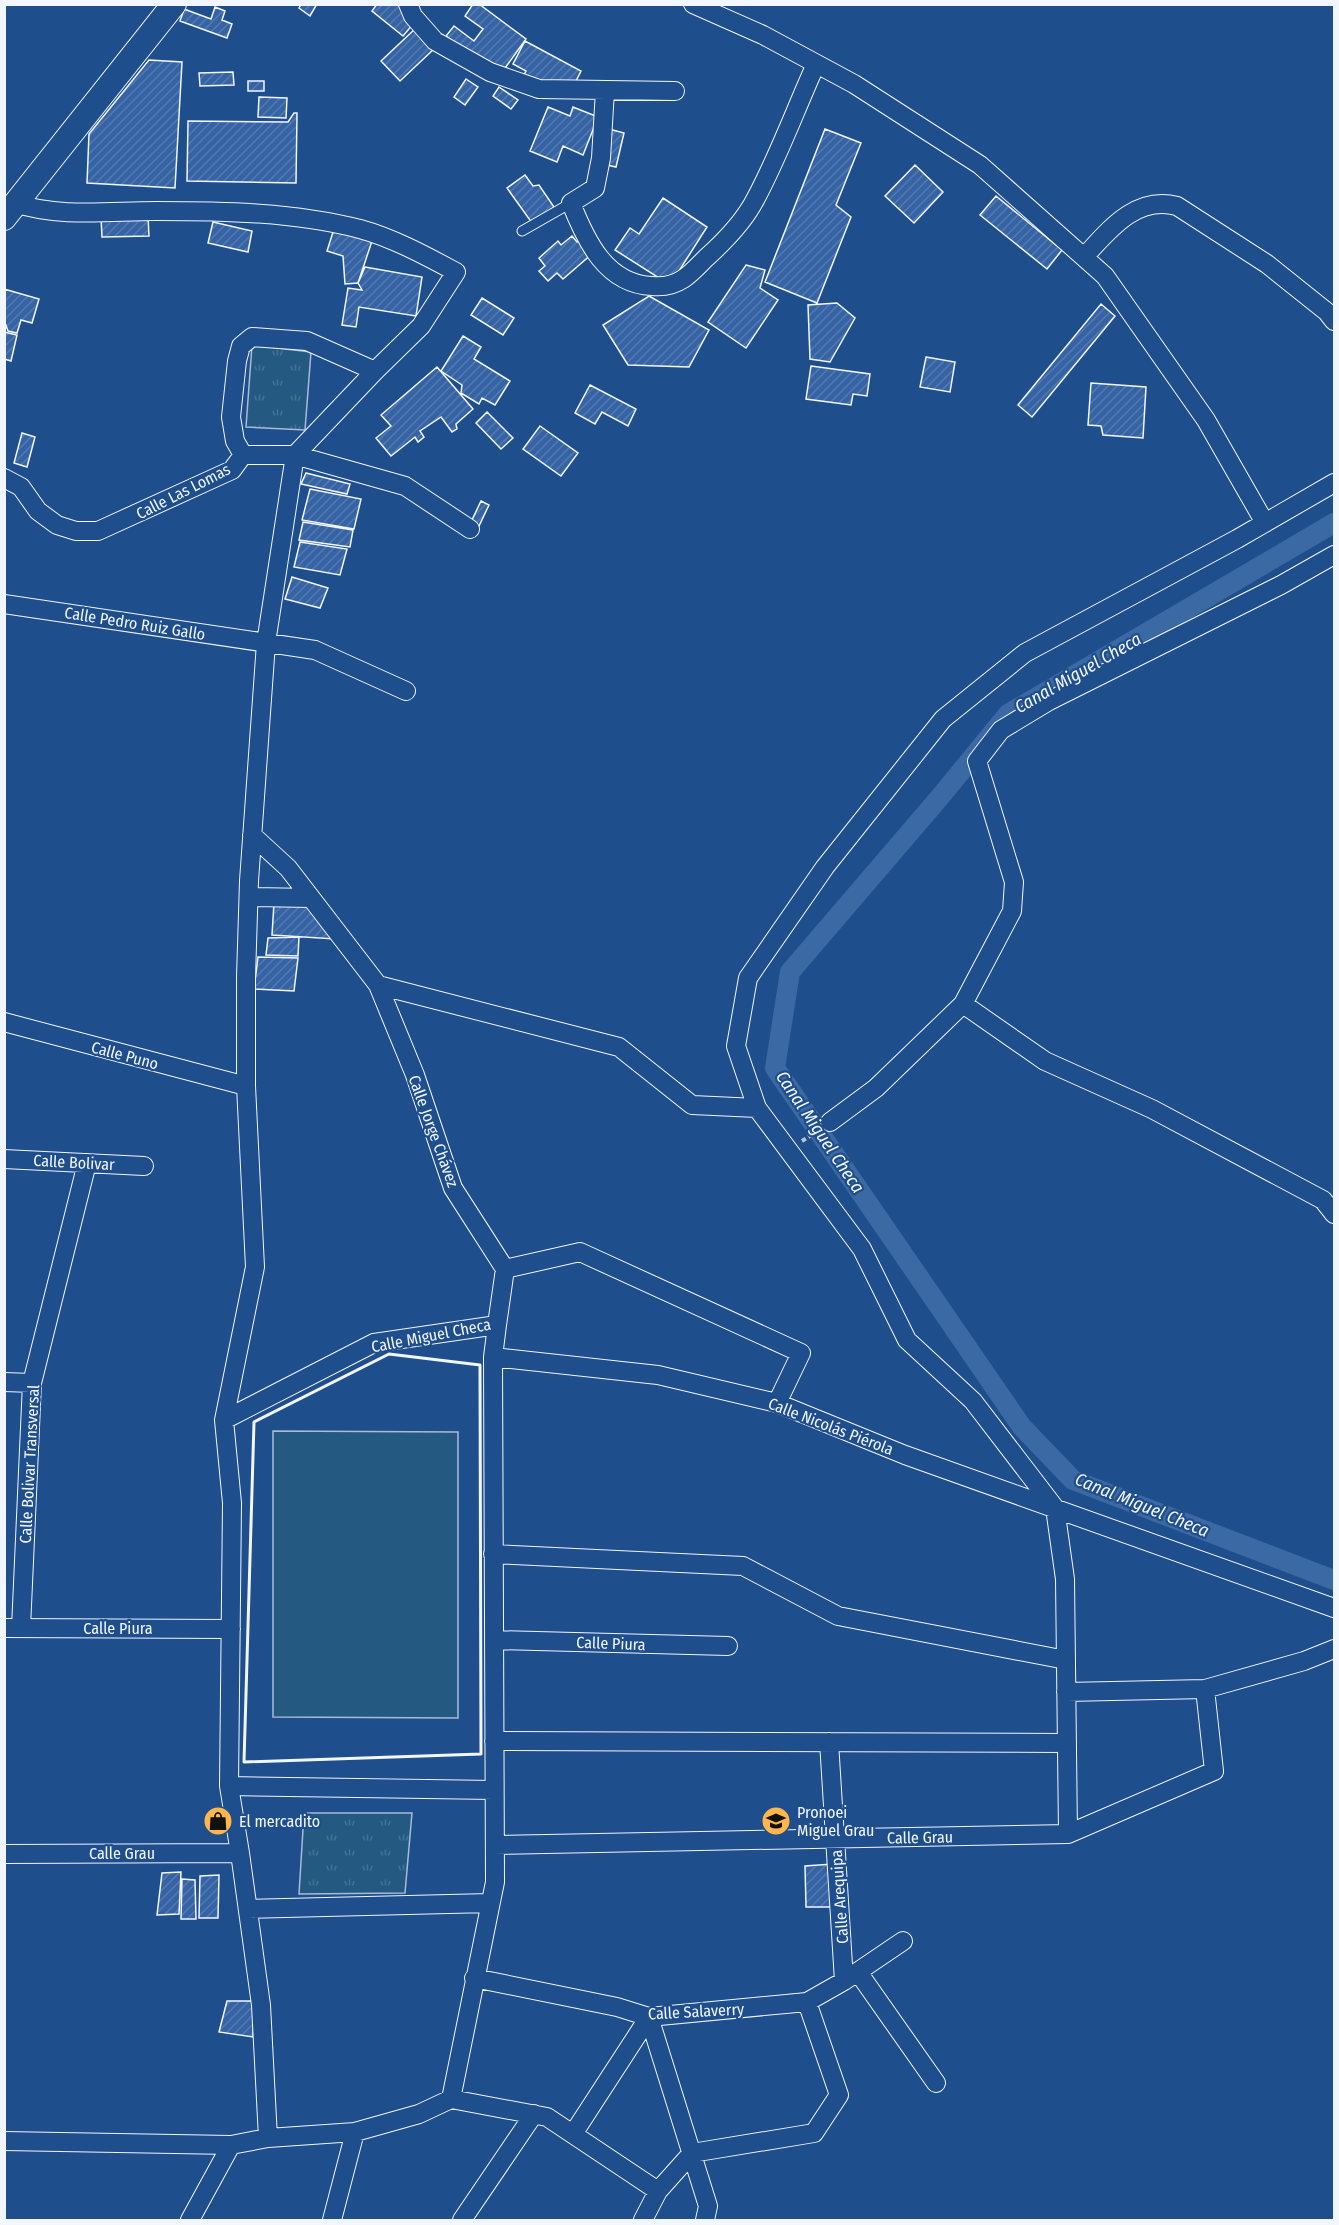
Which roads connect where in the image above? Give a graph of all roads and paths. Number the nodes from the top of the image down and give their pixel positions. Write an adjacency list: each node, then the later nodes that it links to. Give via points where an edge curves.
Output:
1 (174, 4): 8 (street)
2 (408, 4): 5 (street, via 413,16 435,41 490,72 539,89)
3 (693, 4): 4 (street)
4 (816, 64): 7 (street, via 756,200 725,241 682,280 669,285 642,286 620,278 601,261); 10 (street, via 980,165)
5 (605, 90): 6 (street); 7 (street, via 595,188)
6 (675, 91)
7 (571, 203): 9 (lane)
8 (10, 211): 12 (street, via 31,208 72,212 242,212 304,219 361,230 456,272 421,326)
9 (522, 231)
10 (1084, 257): 11 (street, via 1129,213 1146,205 1167,203 1267,264); 17 (street, via 1105,276 1206,420)
11 (1335, 321)
12 (375, 371): 13 (street, via 307,341 252,337 241,346 231,417 235,441); 14 (street)
13 (243, 455): 14 (street, Calle Las Lomas); 15 (street, Calle Las Lomas, via 232,470 98,531 76,531 57,525 38,511 21,487)
14 (295, 455): 18 (street, Calle Las Lomas, via 405,486); 21 (street)
15 (4, 478)
16 (1335, 483): 17 (street)
17 (1265, 523): 31 (street, via 1025,653 943,718 825,867 748,978 736,1046)
18 (470, 529)
19 (1335, 555): 28 (street, via 1049,701 1001,730 977,761 1014,882 1012,911)
20 (4, 604): 21 (street, Calle Pedro Ruiz Gallo)
21 (266, 643): 22 (street, Calle Pedro Ruiz Gallo, via 315,650); 23 (street)
22 (406, 691)
23 (252, 835): 24 (street, Calle Jorge Chávez); 25 (street)
24 (288, 868): 25 (street, via 281,863 264,866); 26 (street, Calle Jorge Chávez)
25 (249, 889): 26 (street); 30 (street)
26 (311, 898): 27 (street, Calle Jorge Chávez)
27 (378, 985): 31 (street, via 619,1047 692,1105); 38 (street, Calle Jorge Chávez, via 415,1075 453,1188)
28 (963, 1004): 32 (street, via 876,1088); 37 (street, via 1045,1061 1152,1108 1323,1200)
29 (4, 1022): 30 (street, Calle Puno)
30 (246, 1086): 44 (street, via 255,1267)
31 (757, 1108): 45 (street, via 862,1249 907,1340 973,1401)
32 (830, 1122): 33 (path)
33 (793, 1148)
34 (4, 1159): 35 (street, Calle Bolivar)
35 (87, 1163): 36 (street, Calle Bolivar); 42 (street, Calle Bolivar Transversal)
36 (144, 1166)
37 (1335, 1214)
38 (505, 1269): 39 (street, Calle Miguel Checa); 43 (street, via 580,1252 801,1353)
39 (497, 1325): 40 (street); 44 (street, Calle Miguel Checa, via 374,1343)
40 (492, 1357): 43 (street, Calle Nicolás Piérola, via 658,1375); 46 (street)
41 (4, 1382): 42 (street)
42 (32, 1383): 48 (street, Calle Bolivar Transversal)
43 (777, 1403): 45 (street, Calle Nicolás Piérola, via 905,1455)
44 (224, 1420): 49 (street, via 232,1503)
45 (1055, 1508): 47 (street, Calle Nicolás Piérola); 53 (street, via 1065,1579)
46 (493, 1554): 50 (street); 53 (street, via 743,1566 838,1616)
47 (1335, 1608)
48 (13, 1628): 49 (street, Calle Piura)
49 (231, 1629): 59 (street)
50 (494, 1640): 51 (street, Calle Piura); 56 (street)
51 (728, 1646)
52 (1335, 1649): 54 (street)
53 (1065, 1660): 55 (street)
54 (1205, 1689): 55 (street); 61 (street, Calle Grau, via 1214,1771)
55 (1066, 1692): 58 (street)
56 (494, 1741): 57 (street); 60 (street)
57 (829, 1742): 58 (street); 62 (street, Calle Arequipa)
58 (1067, 1743): 61 (street)
59 (229, 1786): 60 (street); 64 (street)
60 (494, 1790): 63 (street)
61 (1068, 1834): 62 (street, Calle Grau)
62 (835, 1838): 63 (street, Calle Grau); 69 (street, Calle Arequipa)
63 (495, 1845): 66 (street, via 495,1882)
64 (240, 1853): 65 (street, Calle Grau); 67 (street)
65 (4, 1854)
66 (490, 1903): 67 (street); 70 (street)
67 (248, 1909): 78 (street, via 261,2005)
68 (903, 1941): 69 (street, Calle Salaverry)
69 (851, 1976): 71 (street, Calle Salaverry); 73 (street)
70 (474, 1978): 72 (street, Calle Salaverry); 74 (street)
71 (807, 2002): 72 (street, Calle Salaverry); 81 (street, via 839,2095 814,2133)
72 (649, 2017): 77 (street); 81 (street)
73 (936, 2083)
74 (451, 2099): 75 (street); 76 (street, via 419,2114)
75 (534, 2114): 77 (street, via 547,2117); 85 (street)
76 (355, 2132): 78 (street); 84 (street)
77 (573, 2134): 82 (street)
78 (268, 2138): 80 (street)
79 (4, 2141): 80 (street)
80 (231, 2145): 83 (street)
81 (692, 2153): 82 (street); 87 (street, via 708,2206)
82 (658, 2192): 86 (street)
83 (190, 2220)
84 (332, 2220)
85 (462, 2220)
86 (643, 2220)
87 (705, 2220)

